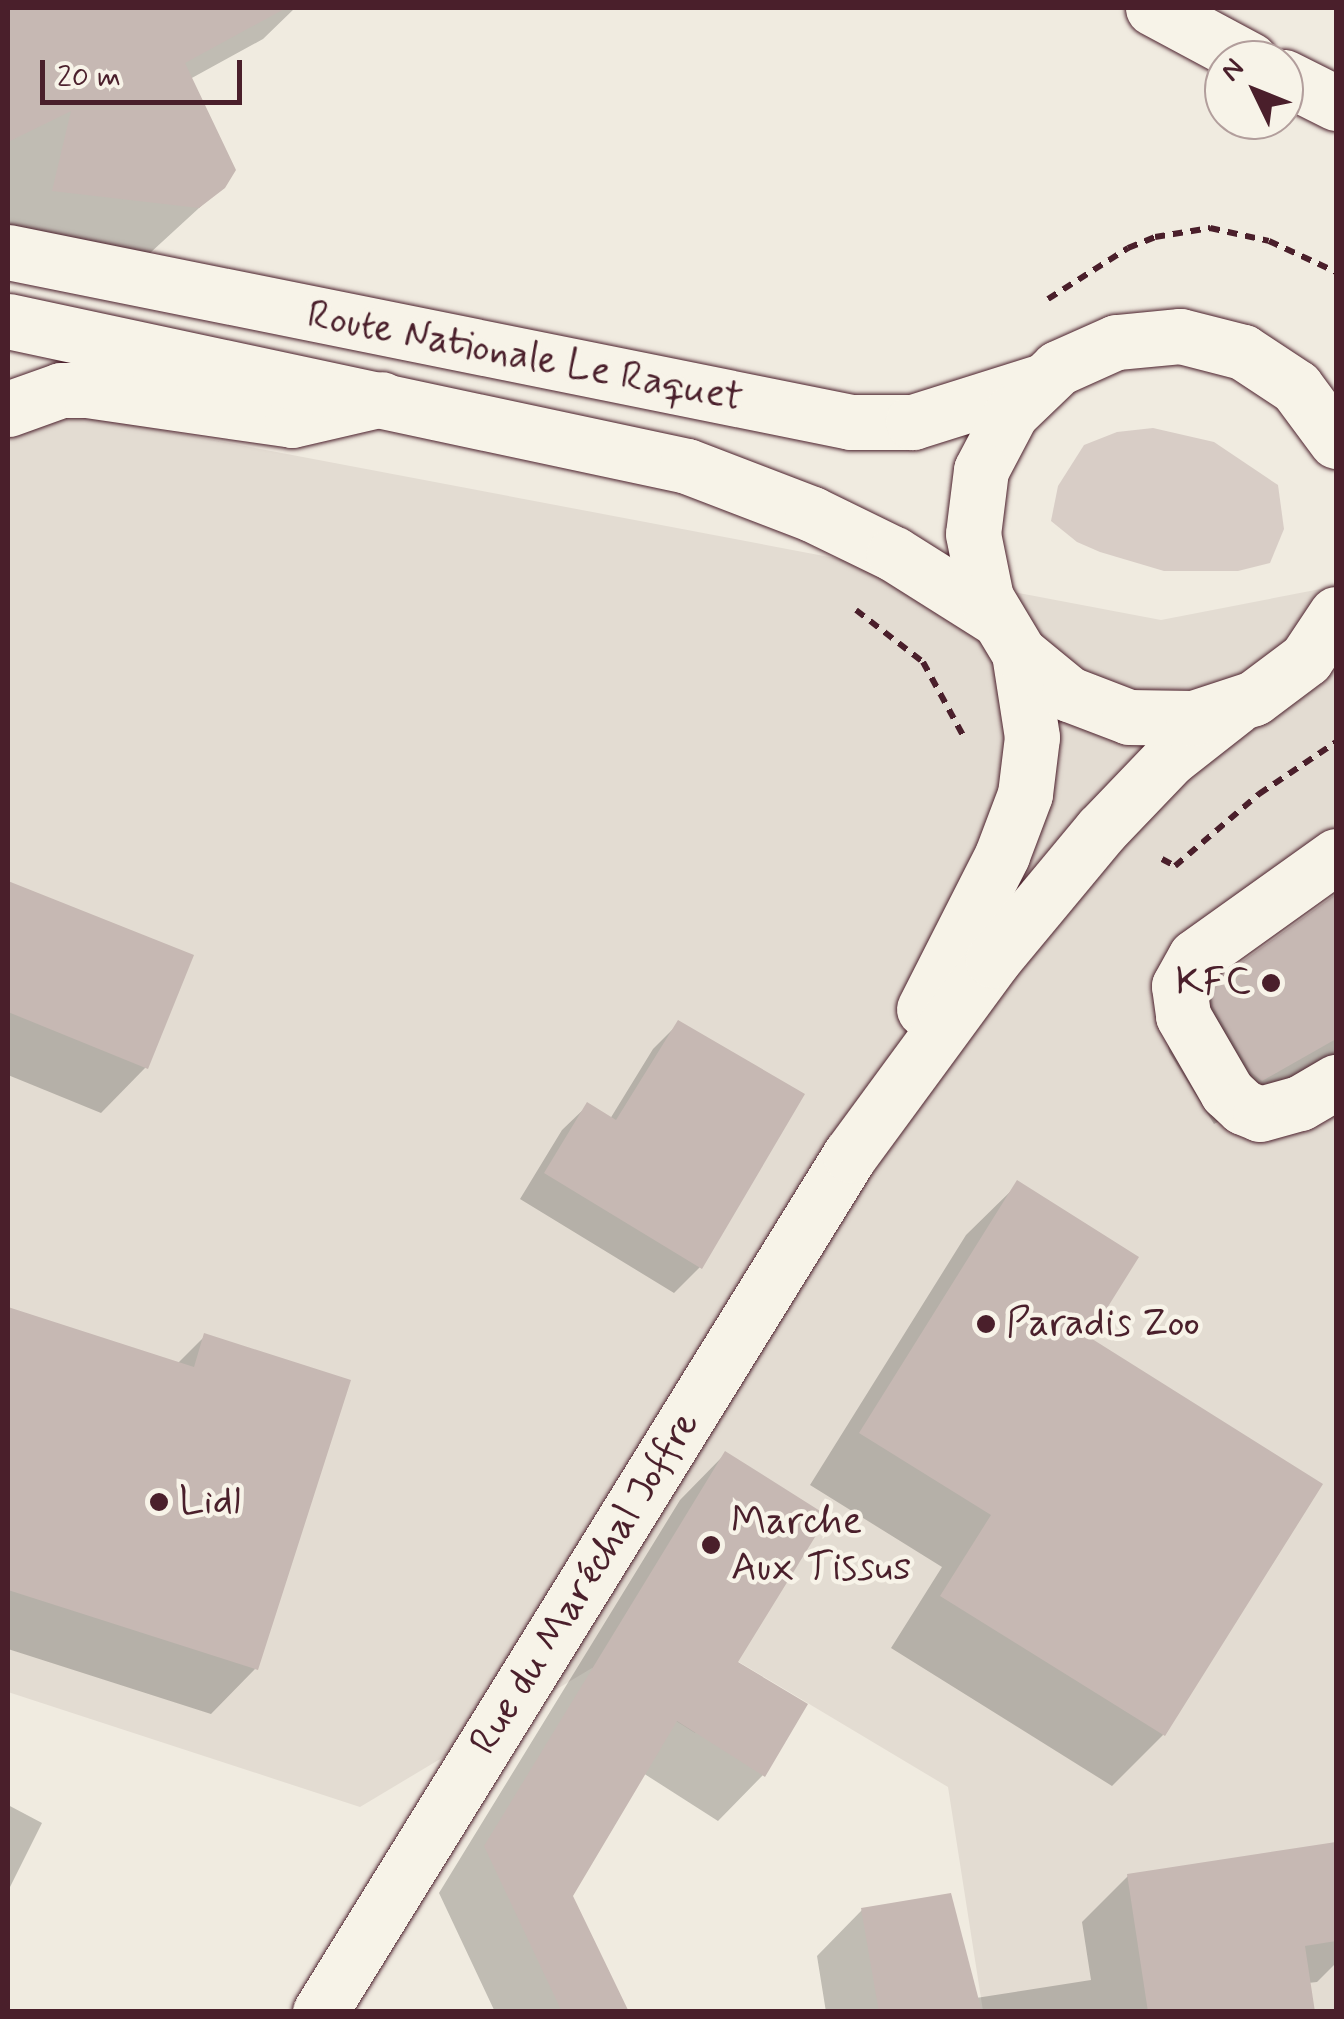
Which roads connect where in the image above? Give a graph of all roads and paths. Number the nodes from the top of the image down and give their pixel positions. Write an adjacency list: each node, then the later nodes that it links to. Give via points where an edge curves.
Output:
1 (1152, 8): 2 (main road)
2 (1212, 40)
3 (1304, 87): 4 (main road)
4 (1336, 104)
5 (8, 252): 7 (main road, Route Nationale Le Raquet)
6 (8, 321): 9 (main road, Route Nationale Le Raquet)
7 (398, 332): 8 (main road, Route Nationale Le Raquet, via 851,422 913,422); 9 (main road)
8 (1040, 382): 11 (main road, via 1116,342 1191,338 1262,361); 13 (main road, Rue du Maréchal Joffre, via 999,432 976,492 976,556)
9 (382, 399): 10 (main road, via 292,420 87,390 33,397); 13 (main road, Route Nationale Le Raquet, via 729,479 894,554)
10 (8, 409)
11 (1332, 431)
12 (1331, 631): 14 (main road, via 1273,687)
13 (1007, 635): 14 (main road, Route Nationale Le Raquet, via 1069,694 1128,716 1193,718); 17 (main road, Rue du Maréchal Joffre, via 1032,737 1025,794 1002,855)
14 (1235, 707): 17 (main road, Rue du Maréchal Joffre, via 1170,758 1110,820 993,960)
15 (1336, 856): 16 (main road, via 1195,957 1179,986 1183,1016 1227,1092 1243,1107 1260,1114 1300,1103)
16 (1336, 1082)
17 (850, 1155): 18 (main road, Rue du Maréchal Joffre)
18 (320, 2012)

